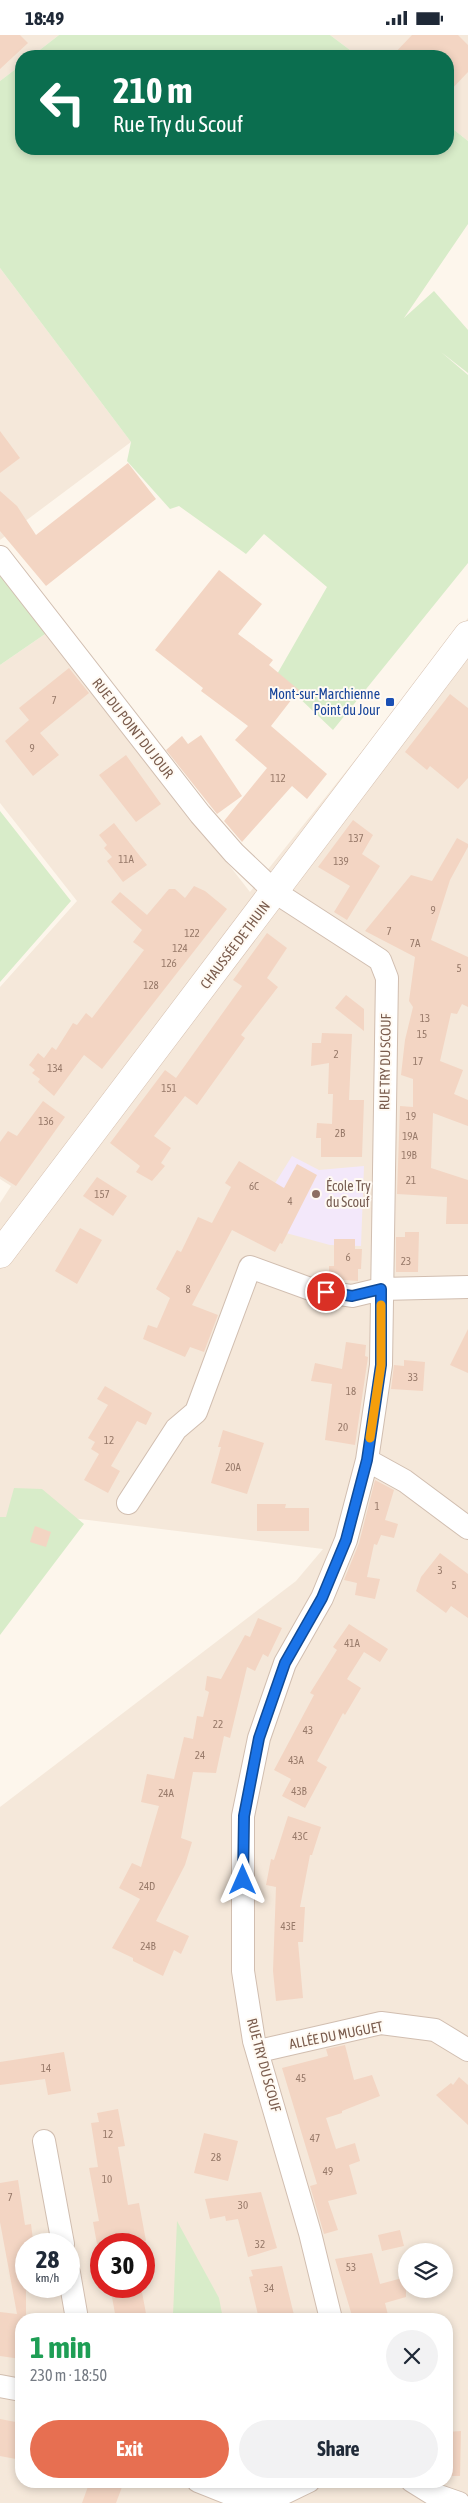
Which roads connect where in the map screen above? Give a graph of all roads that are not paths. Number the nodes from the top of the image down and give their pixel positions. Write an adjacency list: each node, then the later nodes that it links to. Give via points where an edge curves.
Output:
1 (0, 557): 3 (street, RUE DU POINT DU JOUR, via 200,814 234,853)
2 (468, 635): 3 (main road, CHAUSSÉE DE THUIN)
3 (275, 892): 4 (main road, CHAUSSÉE DE THUIN); 6 (street, RUE TRY DU SCOUF, via 380,960 387,977)
4 (0, 1254)
5 (468, 1287): 6 (street)
6 (381, 1289): 7 (street, RUE TRY DU SCOUF, via 381,1365); 8 (street, via 352,1296 312,1290 250,1267 196,1412 176,1429)
7 (367, 1460): 9 (street, via 406,1481); 10 (street, RUE TRY DU SCOUF, via 346,1540 322,1598 285,1663 259,1738 244,1816 244,1971 254,2041)
8 (128, 1503)
9 (468, 1528)
10 (259, 2051): 11 (street, ALLÉE DU MUGUET, via 381,2023 435,2030); 16 (street, RUE TRY DU SCOUF)
11 (468, 2051)
12 (44, 2141): 13 (street)
13 (61, 2233)
14 (73, 2298): 15 (street)
15 (76, 2313)
16 (330, 2313)
17 (0, 2386): 18 (street)
18 (15, 2389)
19 (216, 2488): 20 (street, via 238,2497 272,2499)
20 (295, 2488)
21 (424, 2488): 22 (street)
22 (459, 2503)

